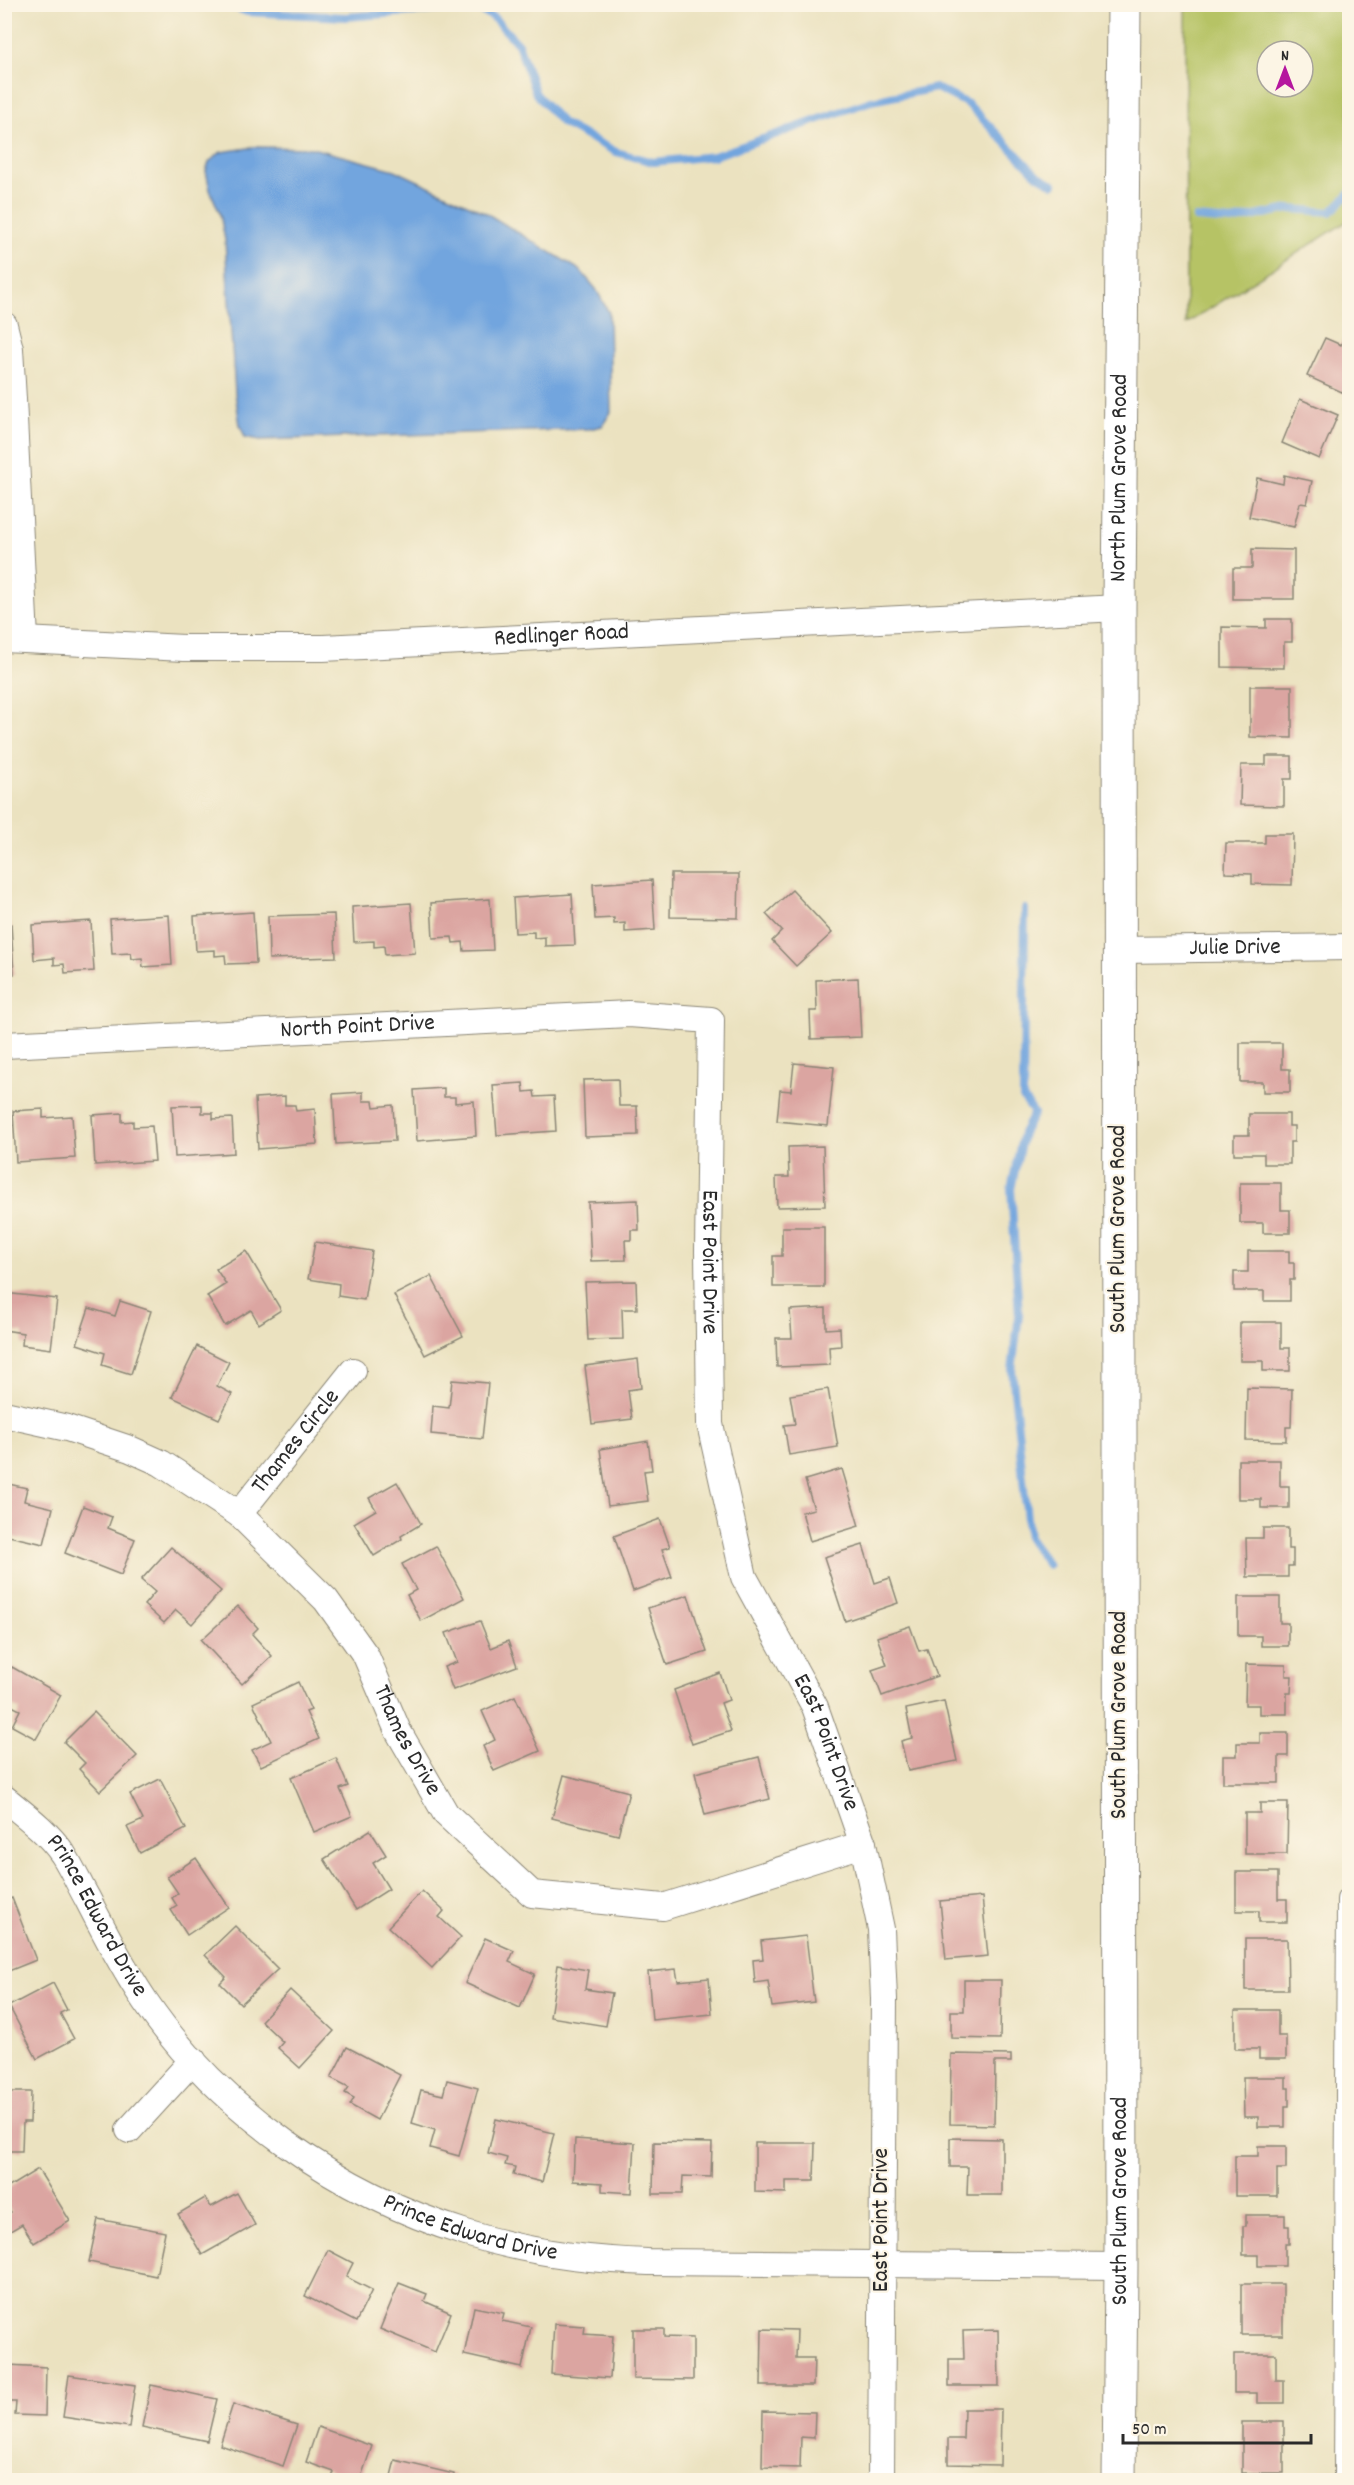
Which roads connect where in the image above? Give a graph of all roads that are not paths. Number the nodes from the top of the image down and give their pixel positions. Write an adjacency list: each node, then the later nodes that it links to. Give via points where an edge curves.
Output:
1 (1124, 4): 3 (street, North Plum Grove Road)
2 (4, 325): 4 (street, via 10,349 13,399)
3 (1119, 608): 4 (street, Redlinger Road, via 323,648 184,648); 6 (street, North Plum Grove Road)
4 (15, 639)
5 (1350, 947): 6 (street, Julie Drive)
6 (1119, 950): 19 (street, South Plum Grove Road)
7 (711, 1020): 8 (street, North Point Drive, via 629,1014); 13 (street, East Point Drive, via 710,1424 744,1577 815,1707)
8 (4, 1045)
9 (352, 1371): 11 (street, Thames Circle)
10 (4, 1414): 11 (street, Thames Drive, via 67,1428 161,1462)
11 (239, 1514): 13 (street, Thames Drive, via 326,1600 366,1656 398,1731 446,1814 532,1894 663,1907)
12 (4, 1798): 15 (street, Prince Edward Drive, via 32,1820 63,1854 146,2001)
13 (863, 1844): 18 (street, East Point Drive, via 881,1941 884,1999)
14 (1350, 1900): 17 (street)
15 (193, 2060): 16 (street); 18 (street, Prince Edward Drive, via 246,2113 308,2159 365,2192 465,2233 526,2249 596,2259)
16 (129, 2130)
17 (1349, 2228): 22 (street)
18 (882, 2263): 19 (street, Prince Edward Drive); 20 (street, East Point Drive)
19 (1121, 2266): 21 (street, South Plum Grove Road)
20 (881, 2481)
21 (1119, 2481)
22 (1347, 2481)

